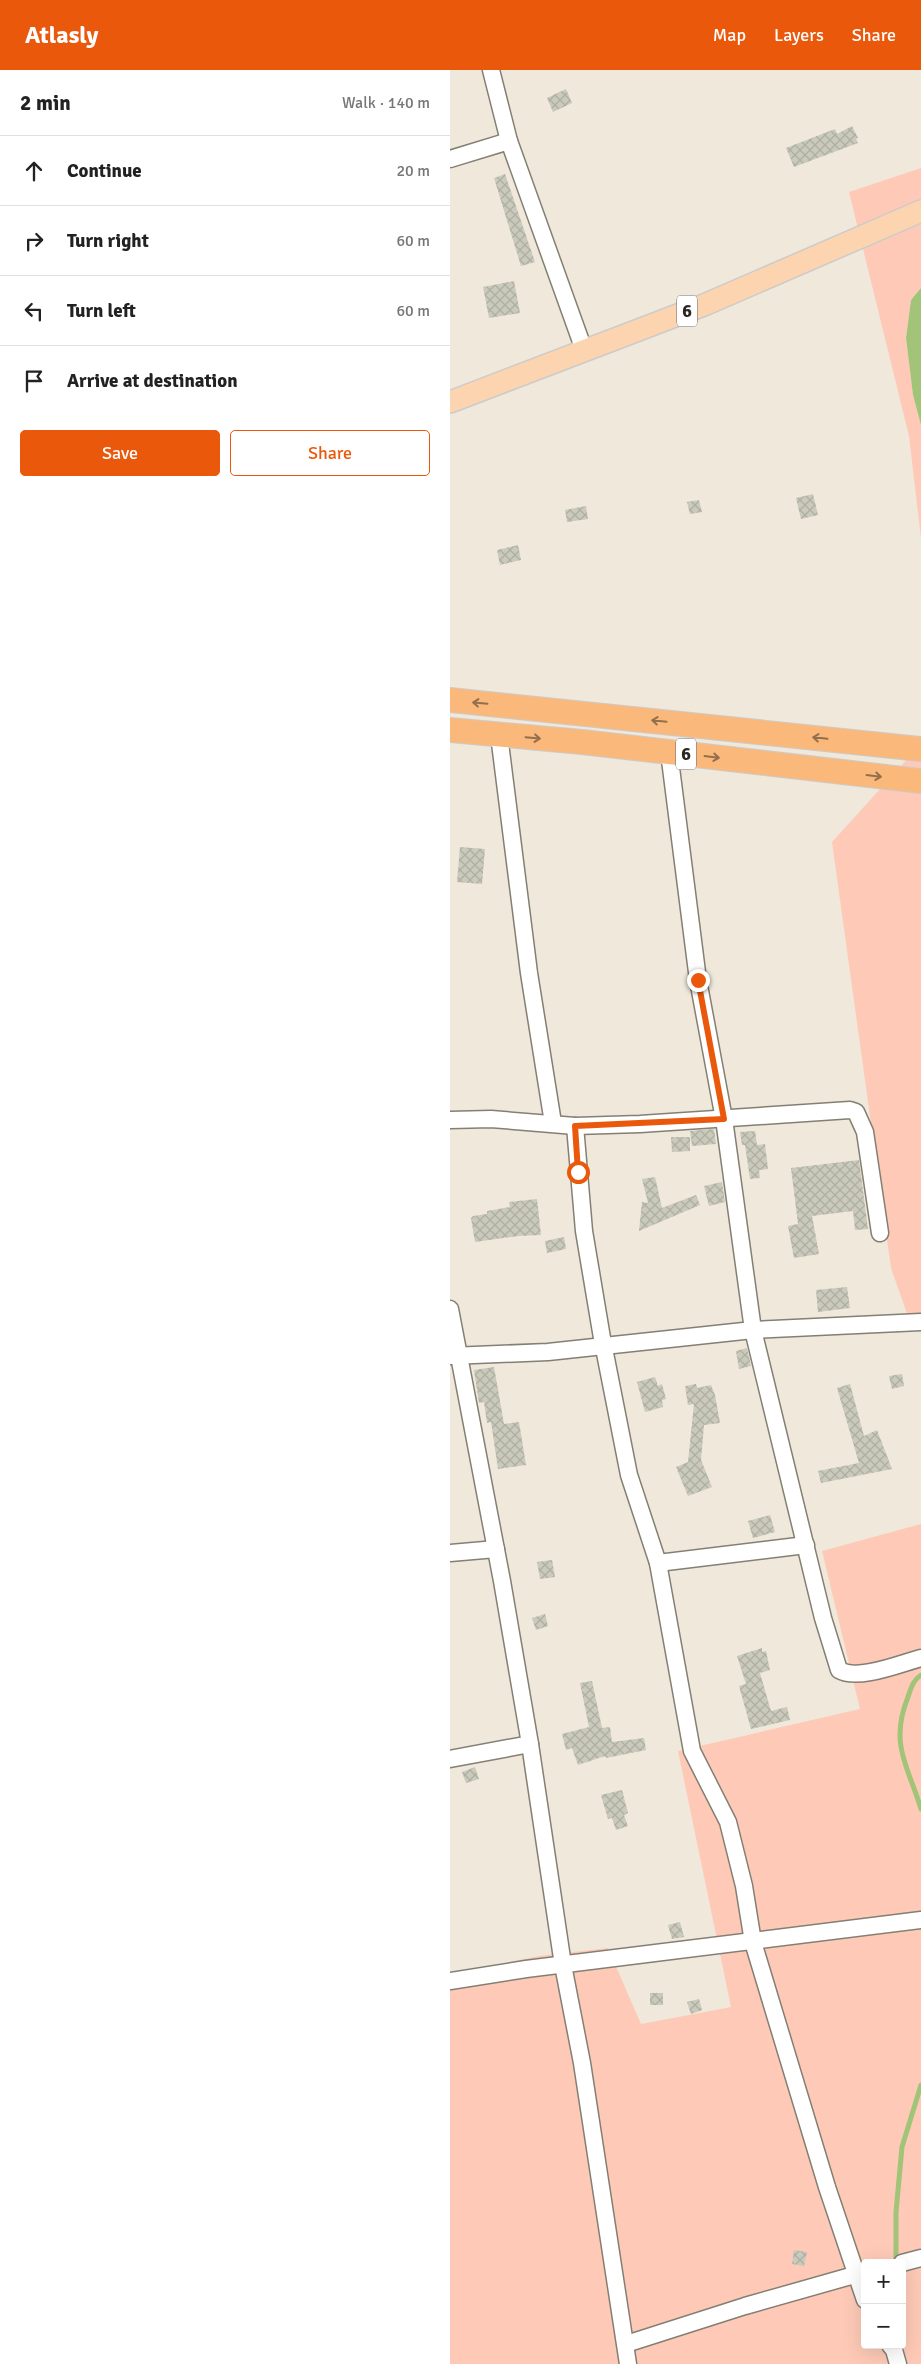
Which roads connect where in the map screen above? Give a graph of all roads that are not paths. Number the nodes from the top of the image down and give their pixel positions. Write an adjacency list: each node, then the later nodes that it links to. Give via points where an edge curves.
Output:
1 (491, 70): 2 (street)
2 (508, 141): 3 (street); 5 (street)
3 (450, 158)
4 (921, 211): 5 (main road, 6, via 704,305)
5 (584, 350): 6 (main road, 6)
6 (450, 402)
7 (450, 700): 10 (highway, 6, one-way to 7)
8 (450, 730): 9 (highway, 6)
9 (499, 735): 11 (highway, 6, one-way to 11); 15 (street)
10 (921, 749)
11 (669, 752): 12 (highway, 6, one-way to 12); 13 (street, via 698,980)
12 (921, 781)
13 (724, 1119): 16 (street); 17 (street, via 842,1110 856,1112 865,1132); 20 (street)
14 (450, 1120): 15 (street, via 492,1118)
15 (553, 1123): 16 (street)
16 (575, 1126): 21 (street, via 584,1231)
17 (880, 1233)
18 (450, 1310): 22 (street)
19 (921, 1322): 20 (street)
20 (753, 1330): 21 (street); 23 (street)
21 (604, 1346): 22 (street); 26 (street, via 630,1475)
22 (454, 1356): 24 (street)
23 (806, 1545): 26 (street); 27 (street, via 838,1670 847,1675 858,1675)
24 (496, 1549): 25 (street); 28 (street)
25 (450, 1553)
26 (658, 1563): 31 (street, via 692,1751 728,1822 744,1886)
27 (921, 1658)
28 (530, 1744): 29 (street); 32 (street)
29 (450, 1760)
30 (921, 1920): 31 (street)
31 (753, 1942): 32 (street); 36 (street)
32 (563, 1965): 33 (street); 37 (street, via 582,2063)
33 (450, 1981)
34 (921, 2258): 35 (street)
35 (906, 2262)
36 (861, 2273): 37 (street)
37 (626, 2344): 39 (street)
38 (893, 2349): 40 (street)
39 (628, 2364)
40 (898, 2364)

